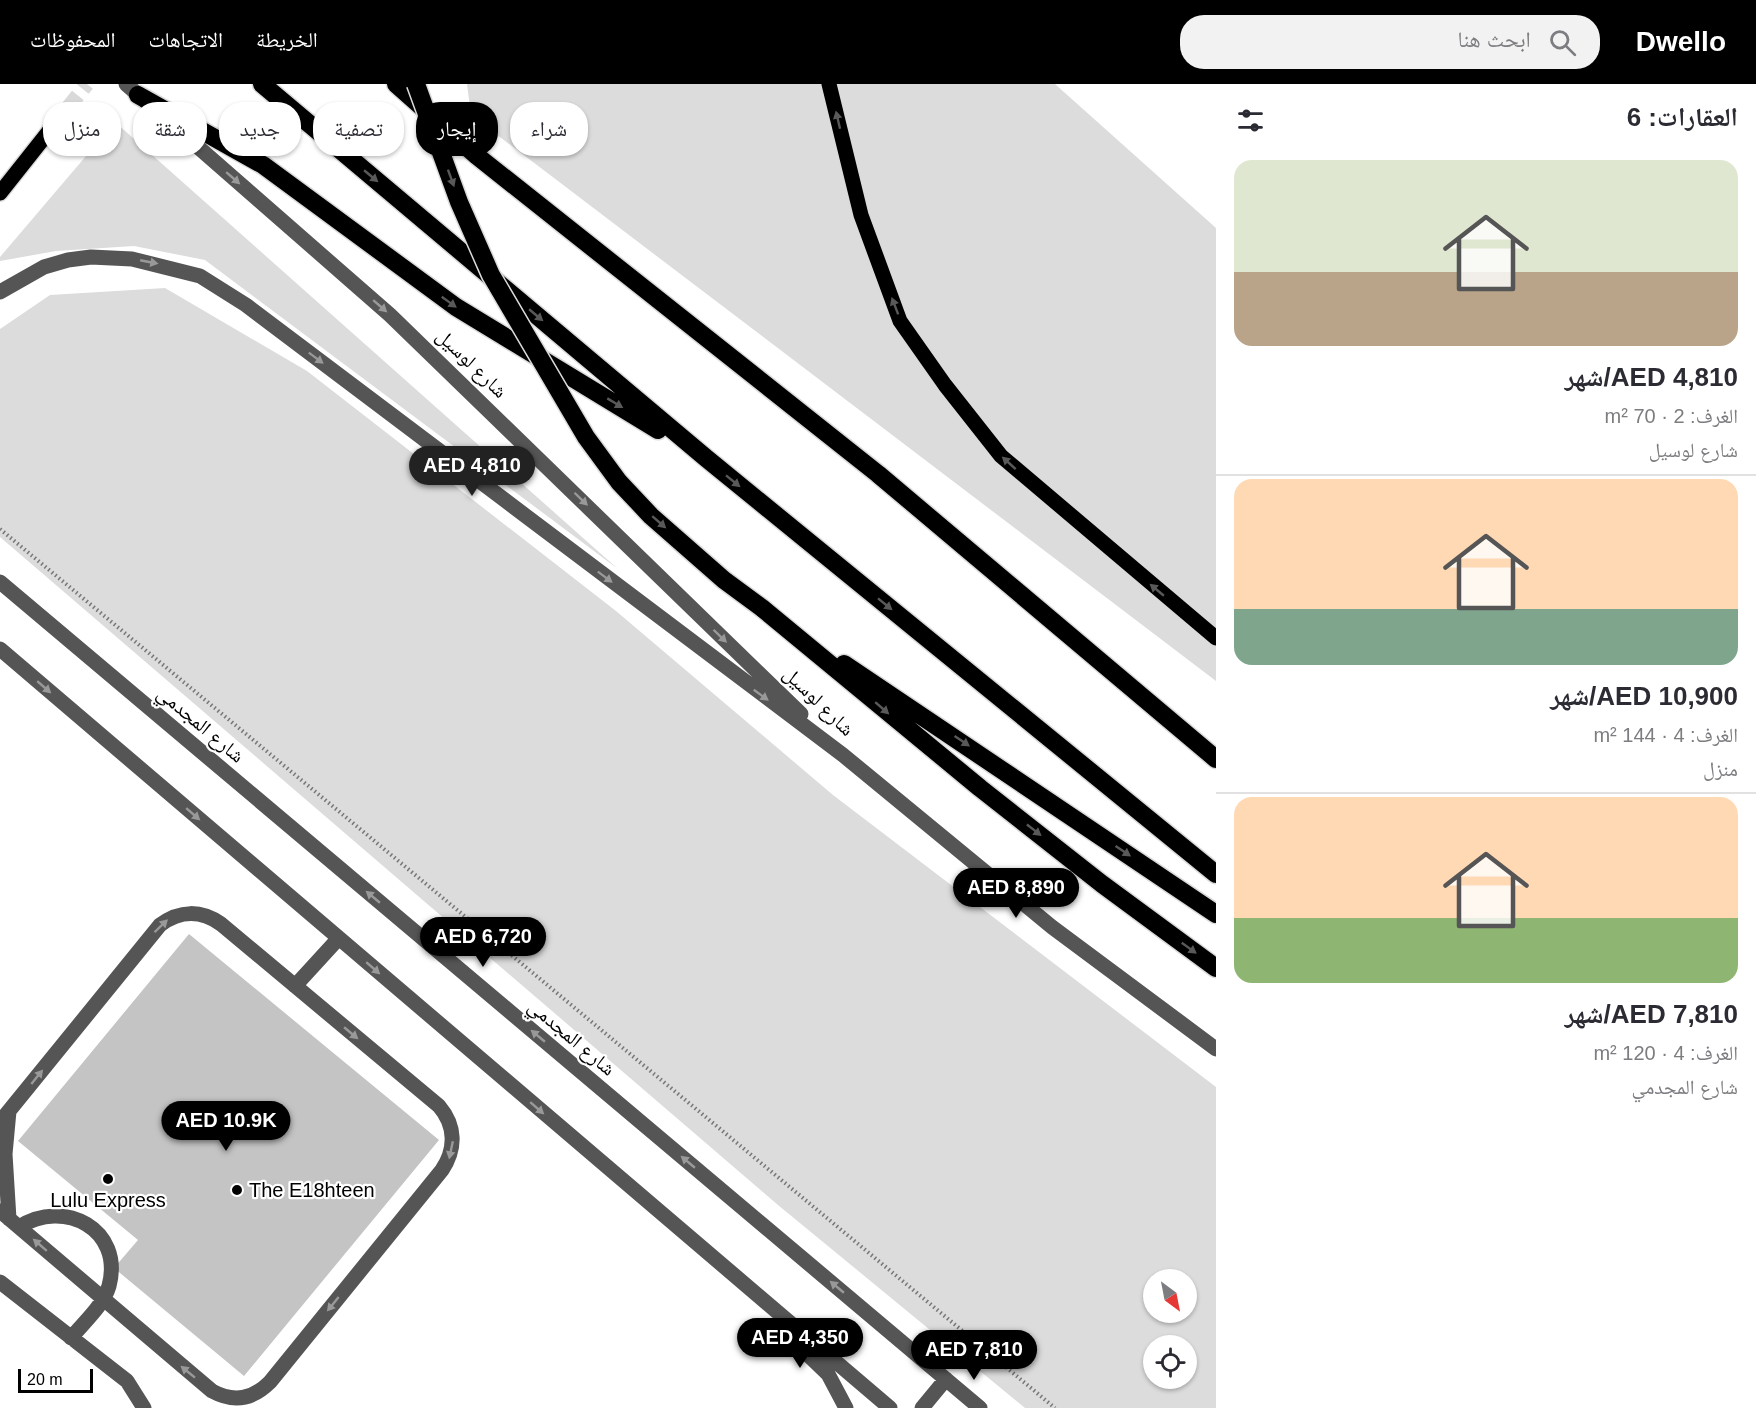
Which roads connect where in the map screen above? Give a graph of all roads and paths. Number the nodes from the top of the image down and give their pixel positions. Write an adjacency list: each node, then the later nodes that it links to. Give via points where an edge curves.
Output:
1 (262, 84): 9 (highway, one-way to 9)
2 (396, 84): 15 (highway, via 477,156 878,474)
3 (416, 84): 12 (highway, one-way to 12, bridge, via 459,202 491,274 586,437 619,482 651,516 724,580)
4 (829, 84): 13 (main road, one-way to 4, via 1001,456 900,321 861,215)
5 (132, 89): 9 (highway, one-way to 9, via 263,165 456,308); 16 (street, شارع لوسيل, one-way to 16, via 390,315)
6 (43, 139): 7 (main road)
7 (0, 193)
8 (0, 292): 16 (street, شارع لوسيل, one-way to 16, via 44,267 91,257 132,259 200,276 246,305)
9 (706, 458): 17 (highway, one-way to 17)
10 (0, 528): 35 (path)
11 (0, 582): 29 (street, شارع المجدمي, one-way to 11)
12 (790, 629): 18 (highway, one-way to 18, via 908,704); 20 (highway, one-way to 20, via 980,788)
13 (1216, 638)
14 (1, 653): 19 (street, one-way to 19)
15 (1212, 754)
16 (843, 755): 22 (street, via 1052,927)
17 (1216, 874)
18 (1216, 914)
19 (338, 939): 21 (street); 27 (street, one-way to 27)
20 (1216, 968)
21 (295, 986): 23 (street, one-way to 21, via 160,925 177,915 195,913 213,918); 26 (street, one-way to 26, via 439,1106 452,1132 448,1162 270,1382 253,1395 232,1398 212,1391)
22 (1216, 1049)
23 (5, 1117): 24 (street)
24 (9, 1219): 26 (street, one-way to 24); 26 (street, via 56,1214 81,1220 92,1228 101,1237 110,1262 111,1275)
25 (0, 1282): 28 (street)
26 (103, 1300): 28 (street)
27 (786, 1320): 31 (street, via 793,1339 832,1379); 32 (street)
28 (72, 1338): 30 (street, via 127,1381)
29 (946, 1379): 33 (street); 34 (street, شارع المجدمي)
30 (144, 1408)
31 (846, 1408)
32 (890, 1408)
33 (922, 1408)
34 (980, 1408)
35 (1056, 1408)

